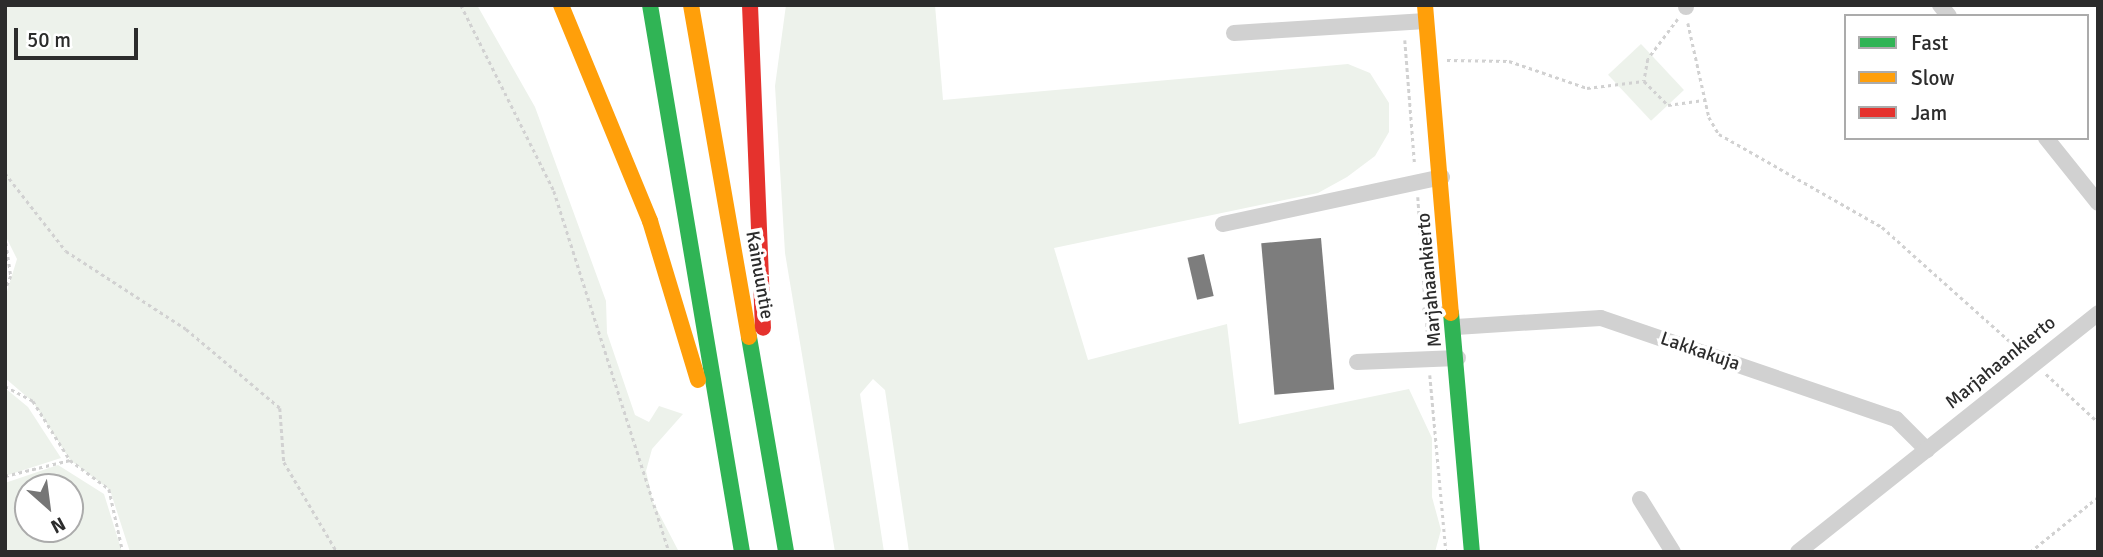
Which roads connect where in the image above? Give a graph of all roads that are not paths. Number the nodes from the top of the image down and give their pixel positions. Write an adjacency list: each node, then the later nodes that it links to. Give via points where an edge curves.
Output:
1 (561, 5): 18 (main road, via 600,88 650,221)
2 (650, 5): 18 (main road)
3 (691, 5): 19 (main road, Kainuuntie)
4 (750, 5): 19 (main road, via 751,127)
5 (1426, 13): 6 (street, via 1404,20); 8 (main road, Marjahaankierto)
6 (1234, 33)
7 (2048, 140): 9 (street)
8 (1441, 177): 10 (street); 11 (main road, Marjahaankierto)
9 (2098, 203)
10 (1223, 224)
11 (1454, 309): 12 (lane); 14 (main road, Marjahaankierto)
12 (1426, 311)
13 (2098, 313): 17 (street, Marjahaankierto)
14 (1456, 327): 15 (main road, Marjahaankierto); 17 (street, Lakkakuja, via 1601,318 1896,419)
15 (1458, 358): 16 (street); 23 (main road, Marjahaankierto)
16 (1357, 362)
17 (1927, 450): 25 (street, Marjahaankierto)
18 (728, 472): 21 (main road)
19 (773, 477): 22 (main road, Kainuuntie)
20 (1640, 499): 24 (street)
21 (742, 552)
22 (786, 552)
23 (1472, 552)
24 (1673, 552)
25 (1798, 552)

